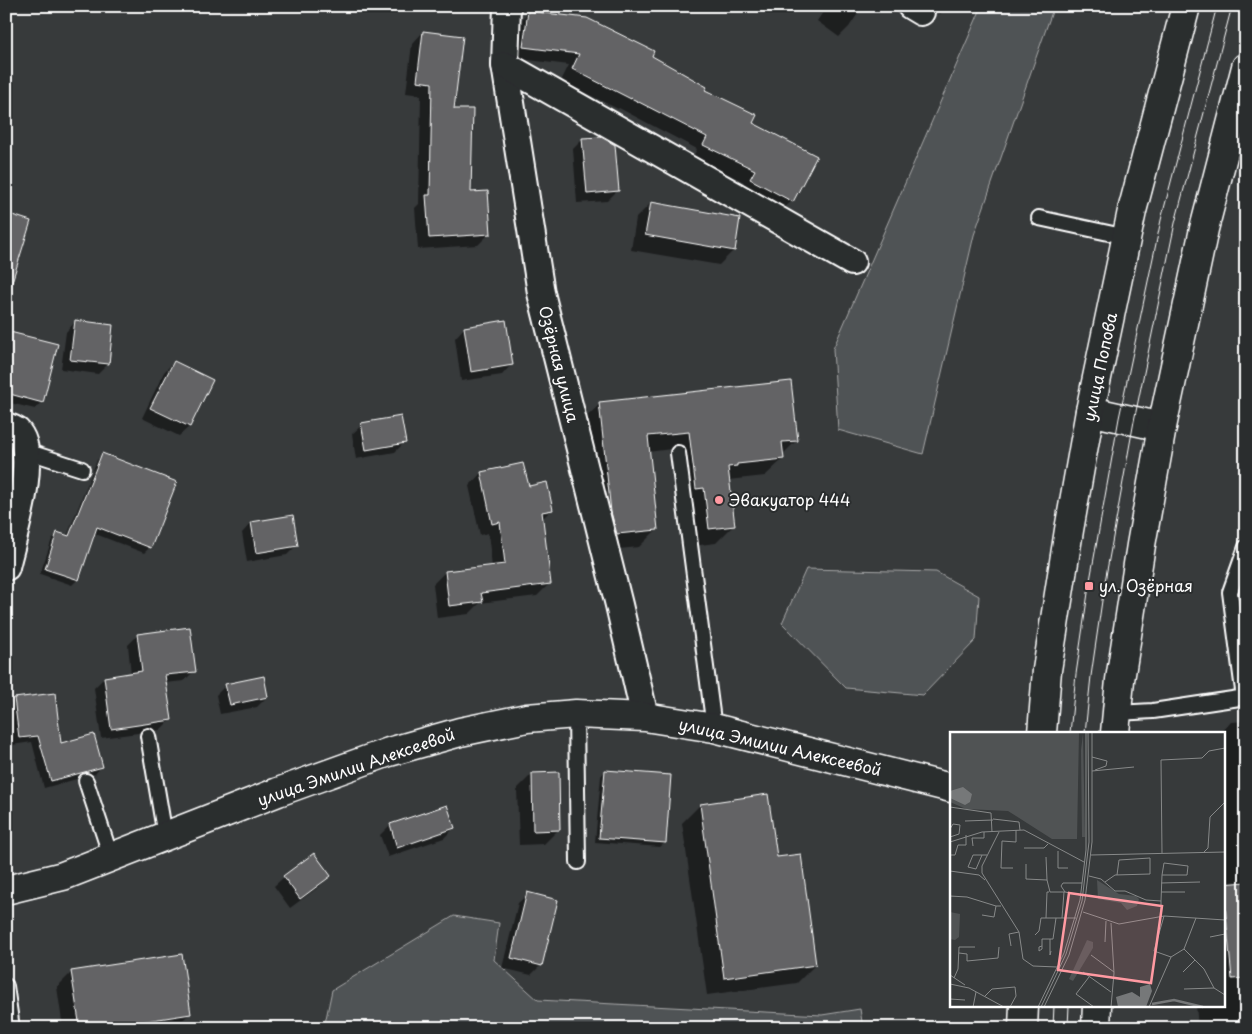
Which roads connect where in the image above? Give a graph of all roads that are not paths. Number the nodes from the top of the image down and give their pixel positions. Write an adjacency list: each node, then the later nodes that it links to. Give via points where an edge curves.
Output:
1 (507, 6): 3 (street, Озёрная улица)
2 (1186, 6): 6 (main road, улица Попова)
3 (505, 65): 7 (street); 18 (street, Озёрная улица, via 541,293)
4 (1246, 67): 10 (main road, via 1204,229)
5 (1039, 218): 6 (lane)
6 (1127, 237): 8 (main road, улица Попова)
7 (852, 262)
8 (1090, 411): 10 (main road); 21 (main road, улица Попова, via 1047,670)
9 (6, 426): 11 (street, via 17,432)
10 (1162, 427): 19 (main road, via 1140,545)
11 (26, 451): 13 (lane); 15 (street, via 26,478)
12 (678, 453): 20 (lane)
13 (82, 468)
14 (1246, 547): 16 (lane, via 1230,592)
15 (6, 567)
16 (1245, 698): 19 (lane, via 1152,711)
17 (576, 714): 18 (main road, улица Эмилии Алексеевой); 25 (main road, улица Эмилии Алексеевой, via 527,718 389,752); 27 (lane)
18 (645, 717): 20 (main road, улица Эмилии Алексеевой)
19 (1116, 723)
20 (714, 728): 24 (main road, улица Эмилии Алексеевой)
21 (1042, 732)
22 (148, 736): 25 (lane)
23 (86, 781): 26 (lane)
24 (950, 788)
25 (165, 836): 26 (main road, улица Эмилии Алексеевой)
26 (112, 857): 28 (main road, улица Эмилии Алексеевой, via 63,876)
27 (578, 862)
28 (6, 890)
29 (6, 986): 32 (lane)
30 (1024, 1006): 33 (main road)
31 (1097, 1006): 34 (main road)
32 (12, 1028)
33 (1023, 1028)
34 (1096, 1028)

